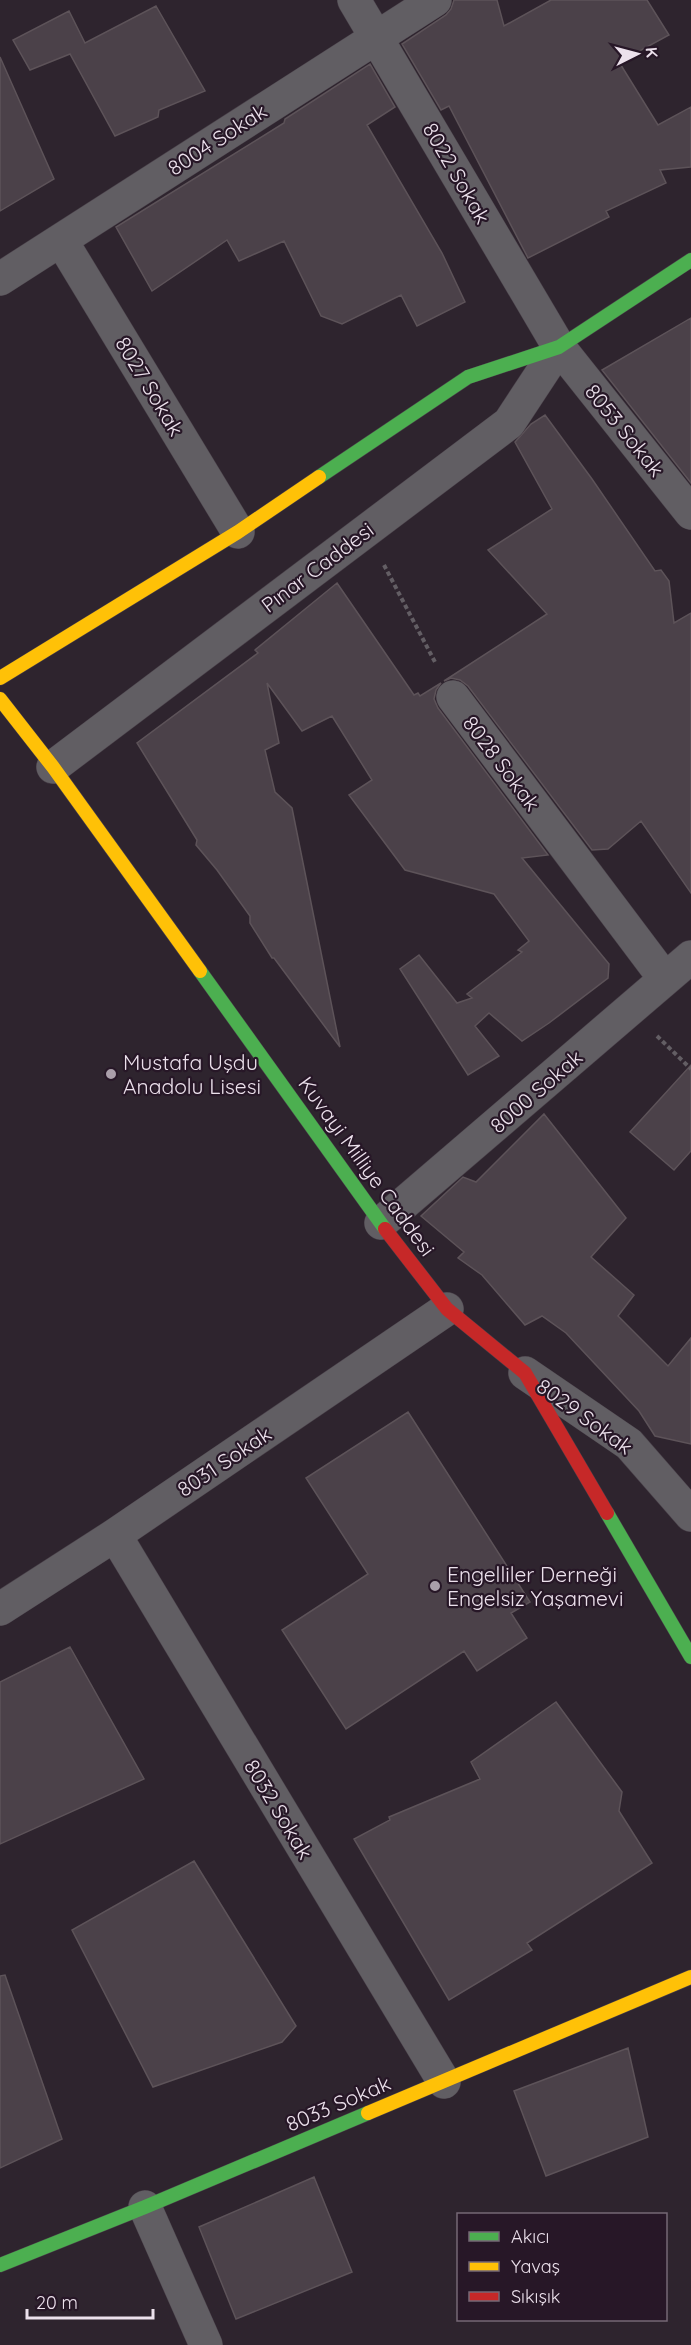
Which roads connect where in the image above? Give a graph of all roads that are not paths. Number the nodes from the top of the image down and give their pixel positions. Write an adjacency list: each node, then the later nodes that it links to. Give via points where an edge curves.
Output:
1 (354, 0): 3 (street, 8022 Sokak)
2 (435, 0): 3 (street, 8004 Sokak)
3 (376, 37): 4 (street, 8004 Sokak); 7 (street, 8022 Sokak)
4 (61, 240): 6 (street, 8004 Sokak); 9 (street, 8027 Sokak)
5 (691, 260): 7 (street, Pınar Caddesi)
6 (0, 279)
7 (559, 347): 8 (street, 8053 Sokak); 9 (street, Pınar Caddesi, via 468,377); 13 (street, Pınar Caddesi, via 509,423)
8 (691, 513)
9 (238, 532): 10 (street, Pınar Caddesi)
10 (0, 678)
11 (453, 697): 15 (street, 8028 Sokak)
12 (0, 699): 13 (street, Kuvayi Milliye Caddesi)
13 (52, 767): 16 (street, Kuvayi Milliye Caddesi)
14 (691, 957): 15 (street, 8000 Sokak)
15 (664, 979): 16 (street, 8000 Sokak)
16 (381, 1223): 17 (street, Kuvayi Milliye Caddesi)
17 (447, 1309): 18 (street, Kuvayi Milliye Caddesi); 20 (street, 8031 Sokak)
18 (525, 1373): 19 (street, 8029 Sokak, via 629,1444); 22 (street, Kuvayi Milliye Caddesi)
19 (691, 1515)
20 (115, 1535): 21 (street, 8031 Sokak); 24 (street, 8032 Sokak)
21 (0, 1609)
22 (691, 1658)
23 (691, 1977): 24 (street, 8033 Sokak)
24 (444, 2082): 25 (street, 8033 Sokak)
25 (145, 2206): 26 (street, 8033 Sokak); 27 (street)
26 (0, 2265)
27 (206, 2345)

